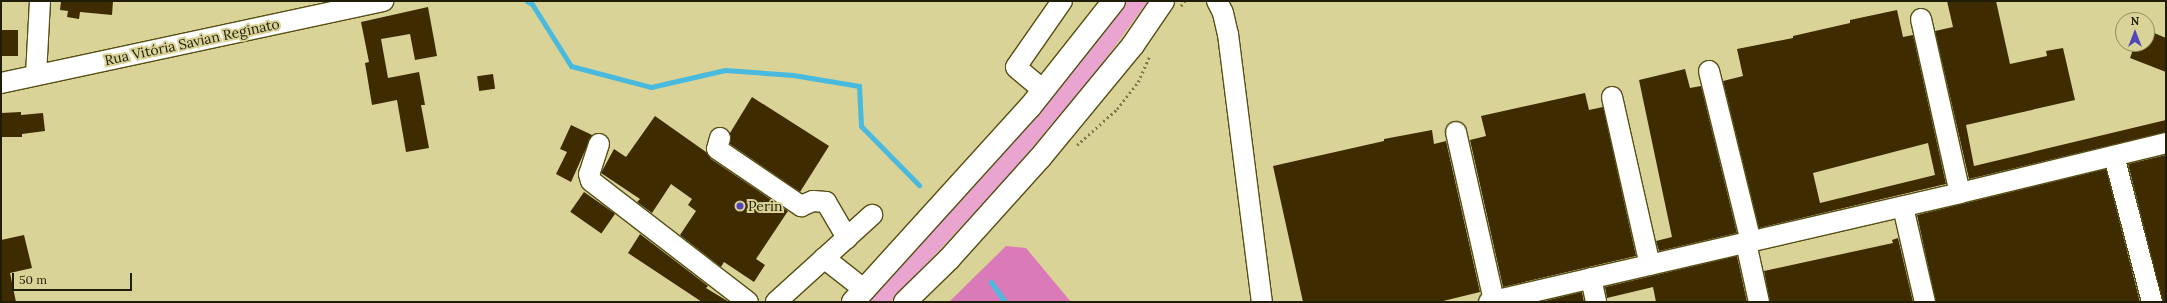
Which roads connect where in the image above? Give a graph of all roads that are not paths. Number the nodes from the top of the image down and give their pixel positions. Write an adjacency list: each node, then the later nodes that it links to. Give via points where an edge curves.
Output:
1 (40, 1): 9 (street)
2 (383, 1): 9 (street, Rua Vitória Savian Reginato)
3 (1062, 1): 11 (street, via 1016,67)
4 (1114, 1): 11 (highway)
5 (1163, 1): 30 (highway, via 1133,45 1040,158 949,259)
6 (1217, 1): 31 (street, via 1228,34)
7 (1921, 19): 18 (street)
8 (1710, 71): 22 (street)
9 (36, 75): 10 (street, Rua Vitória Savian Reginato)
10 (1, 83)
11 (1043, 90): 26 (highway)
12 (1612, 97): 24 (street)
13 (1456, 132): 27 (street)
14 (720, 138): 21 (street, via 717,149 801,206 813,201 826,202)
15 (2166, 143): 17 (street)
16 (599, 144): 28 (street, via 589,174 591,181)
17 (2114, 156): 18 (street); 35 (street)
18 (1960, 193): 19 (street)
19 (1902, 207): 22 (street); 34 (street)
20 (872, 215): 21 (street)
21 (847, 238): 23 (street)
22 (1748, 242): 24 (street); 33 (street)
23 (824, 258): 26 (street); 29 (street)
24 (1650, 265): 25 (street)
25 (1591, 278): 27 (street); 32 (street)
26 (859, 296)
27 (1491, 301)
28 (748, 302)
29 (776, 302)
30 (905, 302)
31 (1262, 302)
32 (1596, 302)
33 (1759, 302)
34 (1925, 302)
35 (2152, 302)

